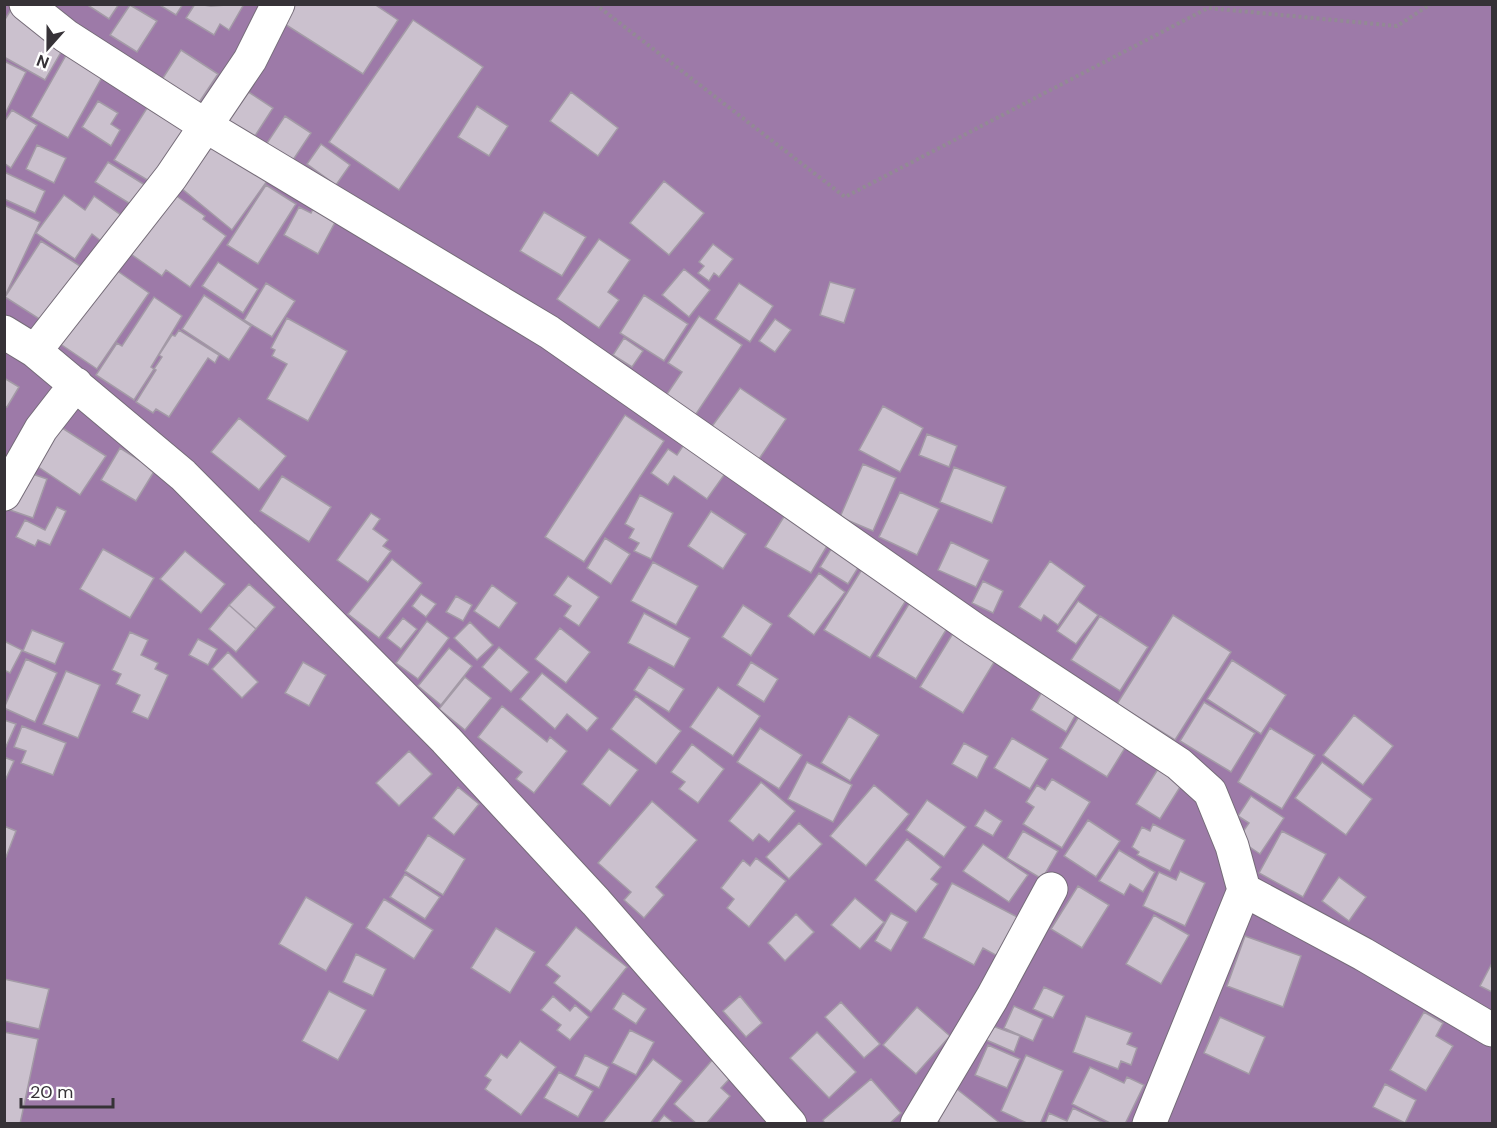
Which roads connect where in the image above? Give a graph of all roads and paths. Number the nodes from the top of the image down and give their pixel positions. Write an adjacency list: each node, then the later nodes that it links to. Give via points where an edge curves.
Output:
1 (26, 4): 5 (street, via 66,36)
2 (278, 4): 5 (street, via 250,60)
3 (596, 4): 4 (path, via 844,197 1208,8 1397,26)
4 (1431, 4)
5 (206, 126): 7 (street); 11 (street, via 549,332 974,629 1179,764 1210,792 1232,846)
6 (4, 332): 7 (street)
7 (35, 351): 8 (street)
8 (75, 384): 9 (street, via 41,429); 13 (street, via 183,475 446,740 596,902)
9 (4, 495)
10 (1051, 889): 14 (street)
11 (1244, 890): 12 (street); 15 (street)
12 (1492, 1030)
13 (790, 1124)
14 (917, 1124)
15 (1149, 1124)

